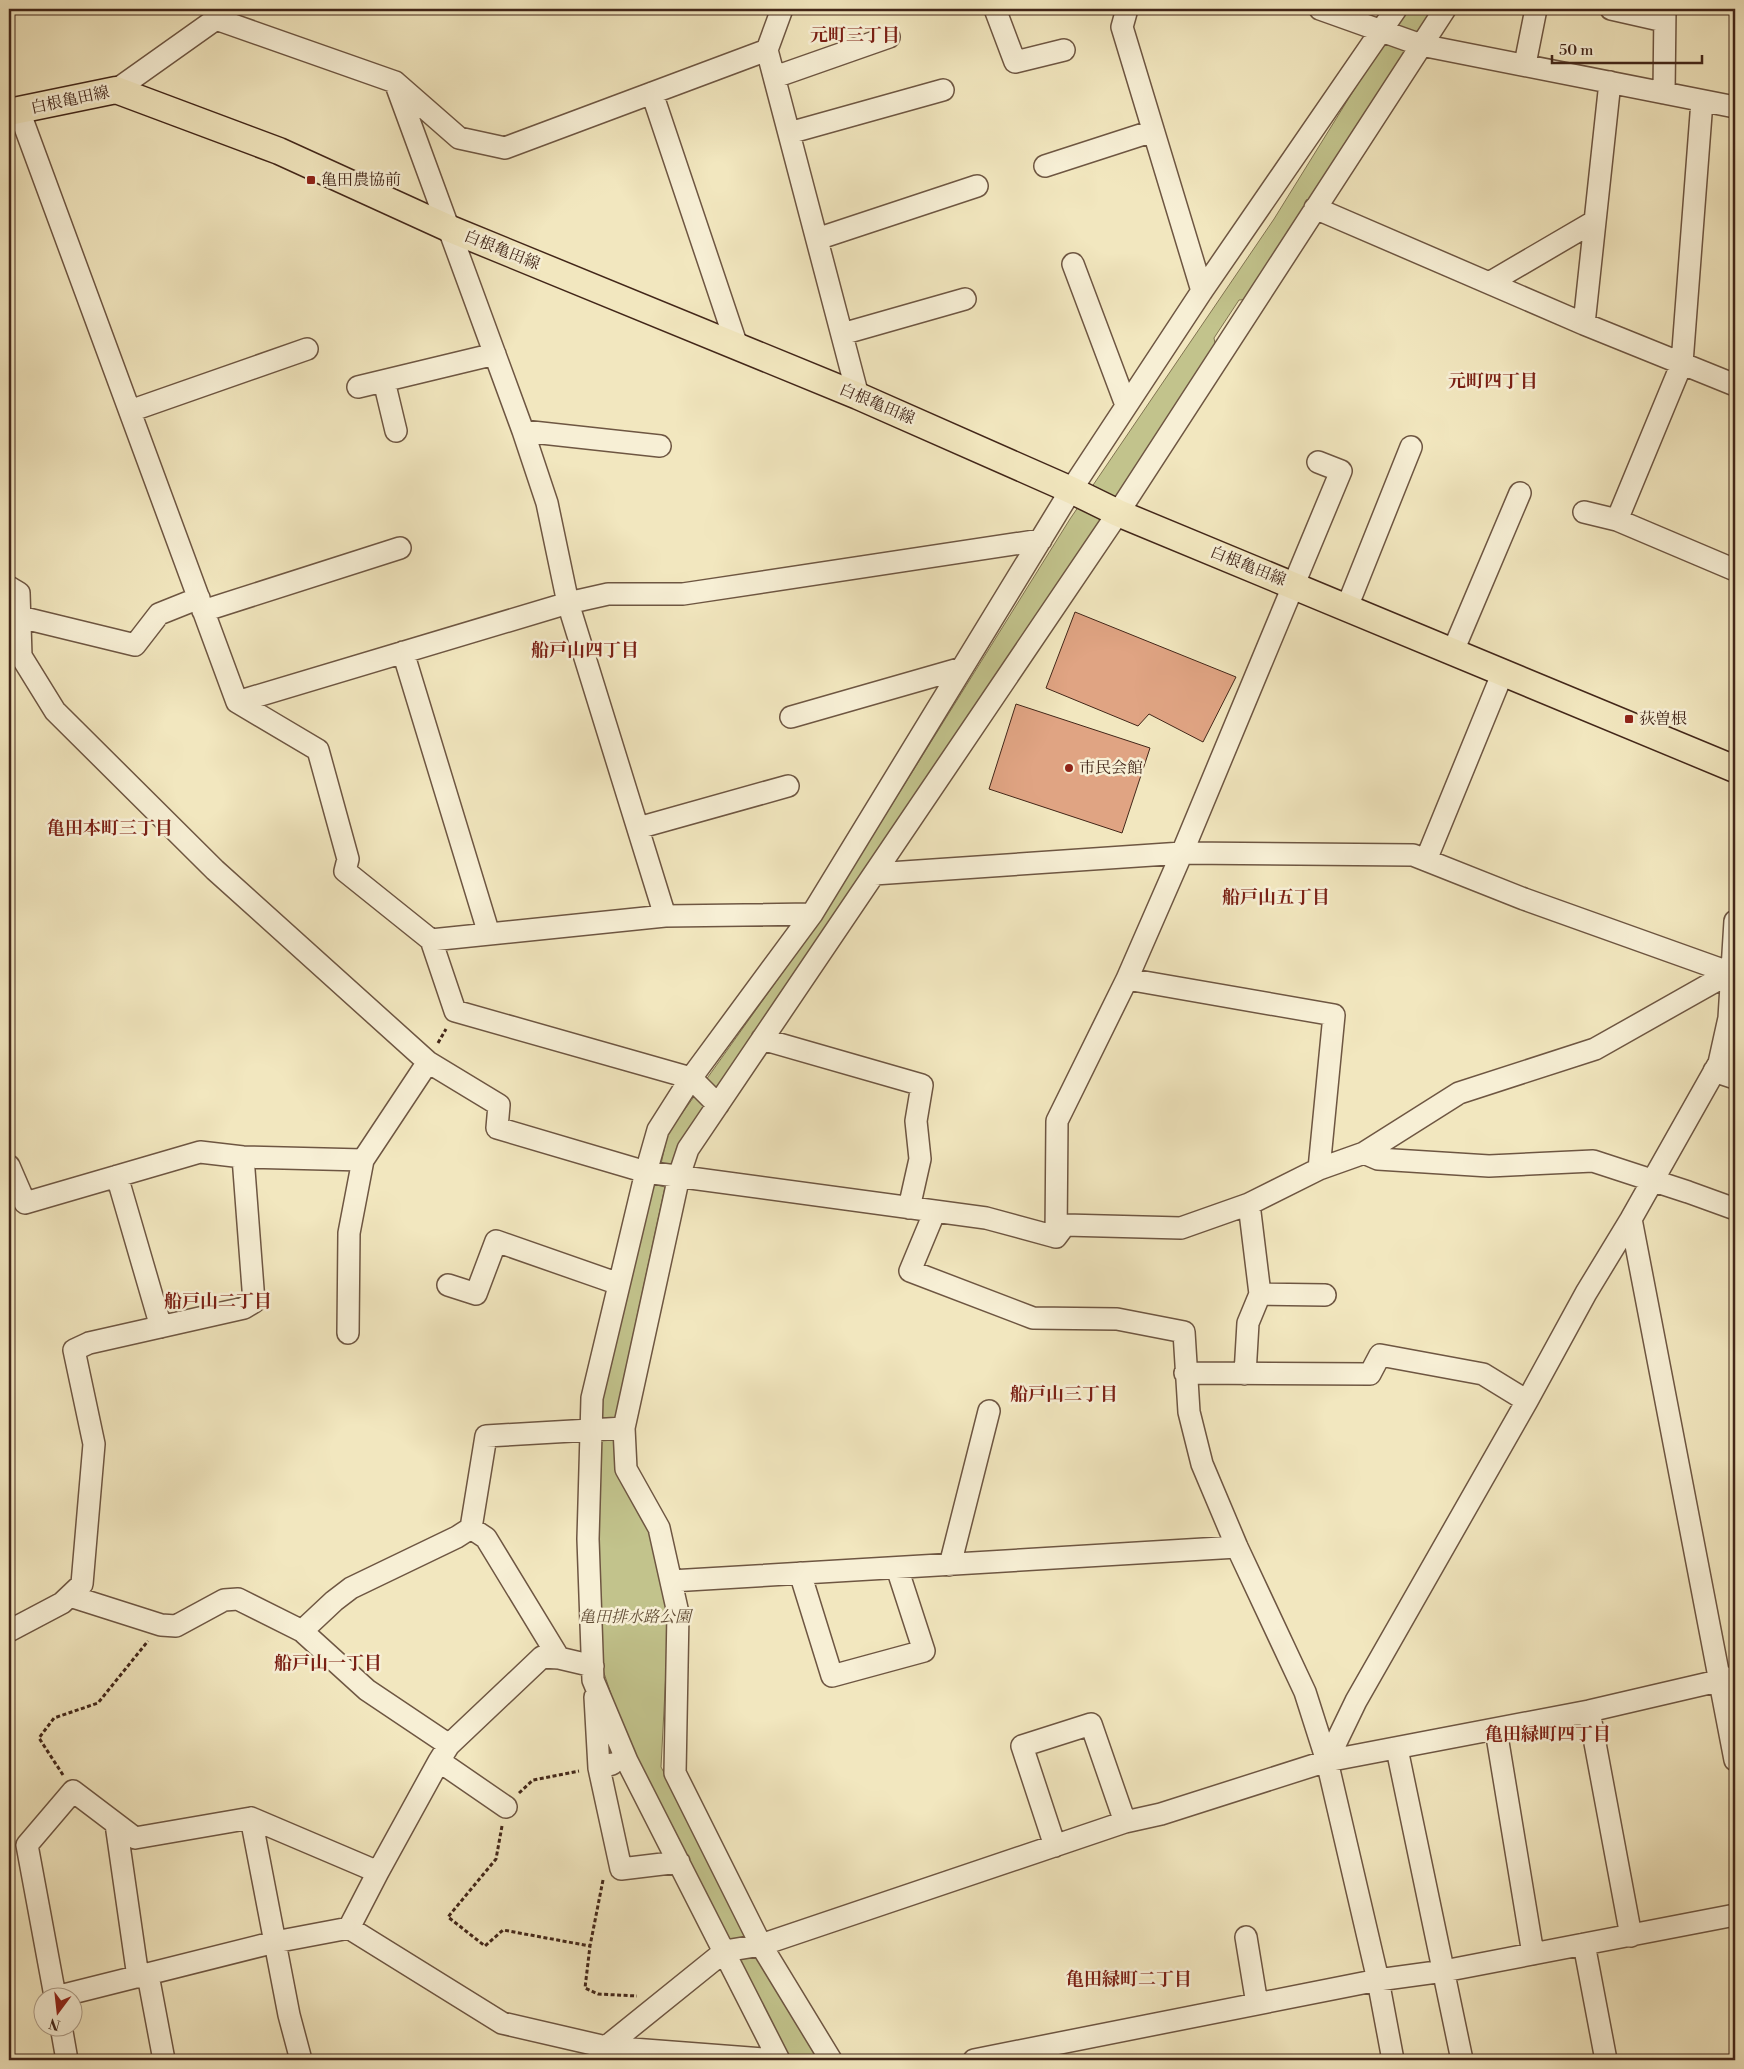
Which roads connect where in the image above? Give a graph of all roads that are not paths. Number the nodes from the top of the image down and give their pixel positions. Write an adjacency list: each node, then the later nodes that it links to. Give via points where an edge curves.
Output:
1 (782, 9): 14 (street)
2 (995, 9): 15 (street, via 1015,62)
3 (1127, 9): 27 (street, via 1122,27)
4 (1320, 9): 11 (street)
5 (1396, 9): 11 (street)
6 (1445, 9): 13 (street)
7 (1536, 9): 16 (street)
8 (1611, 9): 10 (street)
9 (220, 14): 18 (street); 20 (street)
10 (1664, 15): 23 (street)
11 (1382, 31): 13 (street); 37 (street)
12 (888, 37): 17 (street)
13 (1421, 45): 16 (street); 31 (street)
14 (767, 50): 17 (street); 22 (street)
15 (1064, 50)
16 (1525, 64): 19 (street)
17 (775, 77): 28 (street)
18 (395, 82): 22 (street, via 459,138 505,148); 33 (street)
19 (1610, 82): 23 (street); 32 (street)
20 (116, 90): 26 (main road, 白根亀田線); 33 (main road, 白根亀田線, via 280,150)
21 (943, 90): 28 (street)
22 (652, 93): 41 (street)
23 (1664, 93): 24 (street)
24 (1702, 100): 25 (street); 44 (street)
25 (1735, 107)
26 (14, 111): 50 (street)
27 (1153, 131): 29 (street); 37 (street)
28 (789, 133): 34 (street)
29 (1045, 166)
30 (977, 186): 34 (street)
31 (1315, 208): 36 (street); 59 (street)
32 (1595, 221): 36 (street); 39 (street)
33 (448, 228): 41 (main road, 白根亀田線); 43 (street)
34 (817, 239): 40 (street)
35 (1073, 264): 49 (street)
36 (1489, 283): 39 (street)
37 (1202, 291): 49 (street)
38 (965, 299): 40 (street)
39 (1584, 324): 44 (street)
40 (842, 334): 48 (street)
41 (737, 346): 48 (main road, 白根亀田線)
42 (306, 349): 50 (street)
43 (495, 354): 45 (street); 52 (street)
44 (1682, 363): 46 (street); 60 (street)
45 (384, 380): 47 (street); 51 (street)
46 (1735, 385)
47 (358, 387)
48 (858, 396): 56 (main road, 白根亀田線)
49 (1126, 405): 56 (street)
50 (130, 411): 67 (street)
51 (396, 431)
52 (523, 431): 53 (street); 66 (street, via 546,503)
53 (660, 446)
54 (1411, 448): 68 (street)
55 (1318, 462): 64 (street, via 1341,471)
56 (1071, 490): 59 (main road, 白根亀田線); 61 (street)
57 (1520, 493): 70 (street)
58 (1584, 512): 60 (street)
59 (1118, 513): 64 (main road, 白根亀田線); 81 (street)
60 (1617, 520): 63 (street)
61 (1040, 540): 66 (street, via 683,594 608,594); 72 (street)
62 (400, 548): 67 (street)
63 (1735, 570)
64 (1294, 585): 68 (main road, 白根亀田線); 79 (street)
65 (9, 587): 69 (street, via 19,593)
66 (568, 603): 71 (street); 78 (street)
67 (201, 604): 69 (street, via 159,614 134,646); 74 (street)
68 (1347, 607): 70 (main road, 白根亀田線)
69 (20, 617): 90 (street, via 21,656 55,710 215,870)
70 (1453, 651): 73 (main road, 白根亀田線)
71 (403, 652): 74 (street); 85 (street)
72 (962, 668): 75 (street); 82 (street)
73 (1502, 672): 76 (main road, 白根亀田線); 80 (street)
74 (237, 702): 86 (street, via 318,750 348,859 345,871)
75 (792, 717)
76 (1735, 769)
77 (788, 786): 78 (street)
78 (638, 828): 83 (street)
79 (1182, 853): 80 (street, via 1412,855); 81 (street); 88 (street)
80 (1426, 860): 87 (street, via 1524,899)
81 (874, 874): 89 (street)
82 (812, 914): 83 (street); 92 (street)
83 (665, 916): 85 (street)
84 (1735, 921): 87 (street)
85 (489, 934): 86 (street)
86 (430, 940): 92 (street, via 455,1011)
87 (1733, 972): 91 (street, via 1729,1018); 95 (street, via 1595,1049 1458,1094)
88 (1127, 979): 99 (street, via 1334,1015); 109 (street, via 1057,1121)
89 (762, 1039): 94 (street); 105 (street, via 922,1085 916,1121 920,1159)
90 (428, 1062): 97 (street); 100 (street, via 499,1105 497,1128)
91 (1714, 1071): 93 (street); 103 (street)
92 (691, 1078): 94 (street); 100 (street, via 658,1130)
93 (1735, 1078)
94 (718, 1105): 102 (street, via 688,1149)
95 (1364, 1153): 99 (street); 103 (street, via 1378,1160 1489,1166 1592,1162)
96 (243, 1157): 97 (street); 101 (street, via 200,1152); 114 (street, via 254,1302 244,1308)
97 (363, 1160): 115 (street, via 349,1233)
98 (9, 1166): 101 (street, via 25,1203)
99 (1319, 1169): 104 (street)
100 (646, 1172): 102 (street); 110 (street)
101 (117, 1176): 114 (street)
102 (679, 1176): 105 (street); 120 (street)
103 (1652, 1180): 106 (street); 108 (street)
104 (1249, 1204): 109 (street, via 1181,1228 1065,1225); 112 (street)
105 (909, 1208): 107 (street)
106 (1735, 1209)
107 (935, 1211): 109 (street, via 986,1218); 116 (street, via 910,1271 1033,1318 1117,1319 1184,1332)
108 (1631, 1219): 118 (street, via 1586,1292); 133 (street)
109 (1056, 1237)
110 (619, 1284): 111 (street, via 496,1241 476,1294); 121 (street, via 592,1398)
111 (448, 1285)
112 (1260, 1294): 113 (street); 117 (street, via 1248,1323)
113 (1325, 1295)
114 (161, 1327): 128 (street, via 89,1343 74,1350 94,1444 82,1584)
115 (348, 1332)
116 (1185, 1373): 117 (street); 123 (street, via 1189,1412 1202,1464)
117 (1245, 1374): 118 (street, via 1370,1374 1380,1355 1483,1374)
118 (1527, 1401): 140 (street, via 1356,1701)
119 (989, 1411): 124 (street)
120 (624, 1428): 121 (street); 127 (street, via 626,1469 659,1528)
121 (591, 1430): 122 (street, via 486,1436); 132 (street, via 588,1539)
122 (471, 1528): 130 (street, via 351,1588); 131 (street, via 486,1538)
123 (1237, 1548): 124 (street); 140 (street, via 1305,1692)
124 (950, 1565): 125 (street)
125 (896, 1568): 126 (street); 126 (street, via 924,1651 832,1676)
126 (800, 1574): 127 (street)
127 (671, 1581): 155 (street, via 678,1613 675,1773)
128 (70, 1596): 129 (street, via 62,1604); 130 (street, via 161,1625 176,1626 224,1600 238,1599)
129 (9, 1631)
130 (302, 1631): 137 (street)
131 (559, 1658): 132 (street); 137 (street, via 542,1657)
132 (593, 1673): 139 (street); 141 (street)
133 (1728, 1679): 134 (street); 138 (street)
134 (1589, 1712): 135 (street); 151 (street)
135 (1496, 1730): 136 (street); 157 (street)
136 (1397, 1749): 140 (street); 158 (street)
137 (444, 1753): 142 (street); 148 (street)
138 (1735, 1760)
139 (627, 1761): 141 (street); 147 (street)
140 (1327, 1761): 144 (street, via 1161,1814); 160 (street)
141 (599, 1768): 147 (street, via 621,1868)
142 (506, 1807)
143 (252, 1818): 145 (street, via 135,1838); 148 (street); 153 (street)
144 (1126, 1822): 146 (street); 146 (street, via 1091,1724 1022,1746)
145 (116, 1824): 159 (street); 161 (street, via 73,1791 27,1845)
146 (1055, 1846): 155 (street)
147 (679, 1862): 156 (street)
148 (378, 1872): 150 (street)
149 (1735, 1915): 151 (street)
150 (349, 1928): 153 (street); 165 (street, via 502,2023)
151 (1631, 1936): 154 (street)
152 (1246, 1937): 163 (street)
153 (275, 1942): 159 (street); 169 (street)
154 (1584, 1944): 157 (street); 175 (street)
155 (761, 1945): 156 (street); 171 (street)
156 (725, 1951): 165 (street); 170 (street)
157 (1533, 1954): 158 (street)
158 (1444, 1972): 160 (street); 174 (street)
159 (143, 1976): 162 (street); 168 (street)
160 (1378, 1980): 163 (street); 173 (street)
161 (53, 1986)
162 (82, 1991)
163 (1257, 2004): 166 (street)
164 (62, 2036): 167 (street)
165 (606, 2047): 170 (street)
166 (1020, 2056): 172 (street)
167 (67, 2060)
168 (164, 2060)
169 (301, 2060)
170 (778, 2060)
171 (832, 2060)
172 (974, 2060)
173 (1393, 2060)
174 (1462, 2060)
175 (1606, 2060)

